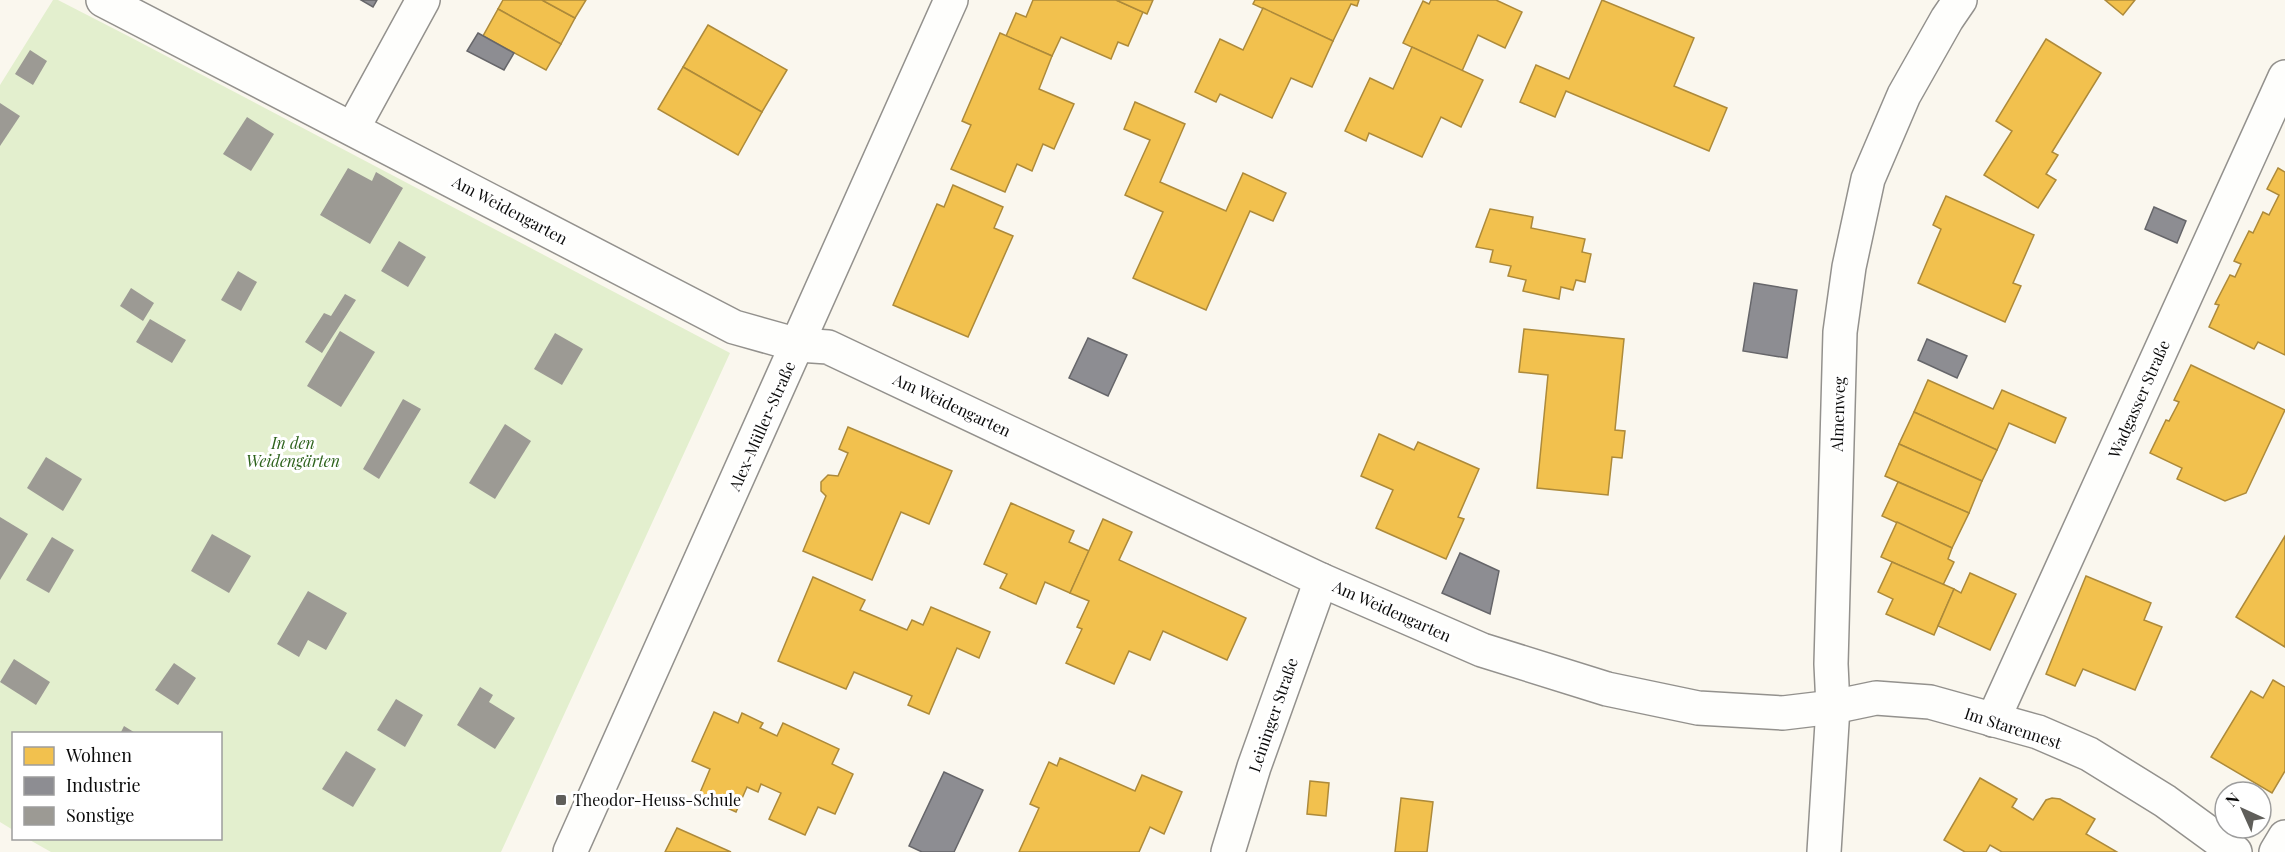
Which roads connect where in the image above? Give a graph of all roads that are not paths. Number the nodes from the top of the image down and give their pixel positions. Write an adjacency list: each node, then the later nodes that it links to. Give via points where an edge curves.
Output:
1 (103, 0): 6 (street, Am Weidengarten)
2 (423, 0): 6 (street)
3 (951, 0): 7 (street, Alex-Müller-Straße)
4 (1960, 0): 9 (street, Almenweg, via 1904,94 1868,179 1849,267 1840,333)
5 (2285, 78): 10 (street, Wadgasser Straße)
6 (353, 128): 7 (street, Am Weidengarten, via 734,327)
7 (798, 345): 8 (street, Am Weidengarten, via 828,347); 12 (street, Alex-Müller-Straße)
8 (1321, 580): 9 (street, Am Weidengarten, via 1482,650 1607,689 1698,708 1783,713); 13 (street, Leininger Straße)
9 (1833, 707): 10 (street, Im Starennest, via 1876,698 1908,700 1930,702); 14 (street, Almenweg)
10 (1993, 720): 15 (street, Im Starennest, via 2038,732 2090,754 2165,801)
11 (2285, 837): 16 (street)
12 (570, 852)
13 (1228, 852)
14 (1824, 852)
15 (2235, 852)
16 (2276, 852)

